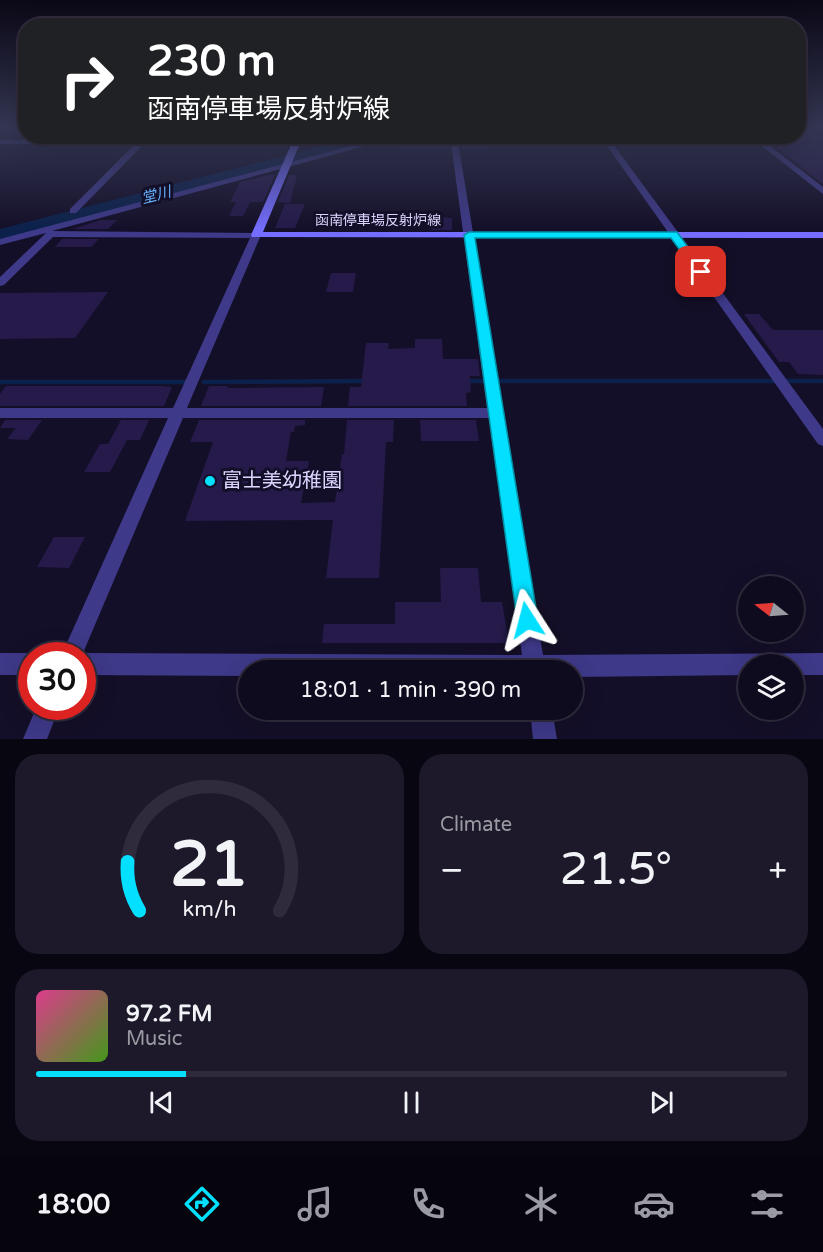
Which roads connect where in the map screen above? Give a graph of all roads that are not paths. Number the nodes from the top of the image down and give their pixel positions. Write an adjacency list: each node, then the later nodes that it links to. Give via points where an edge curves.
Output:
1 (122, 162): 8 (street)
2 (280, 162): 9 (street)
3 (287, 162): 10 (main road)
4 (457, 162): 11 (street)
5 (622, 162): 12 (street)
6 (786, 162): 7 (street)
7 (823, 191)
8 (73, 211)
9 (50, 232): 10 (street); 14 (street); 15 (street)
10 (256, 235): 11 (main road, 函南停車場反射炉線); 18 (street)
11 (469, 235): 12 (main road, 函南停車場反射炉線); 17 (street)
12 (674, 235): 13 (main road, 函南停車場反射炉線); 19 (street)
13 (823, 235)
14 (0, 242)
15 (0, 283)
16 (0, 413): 18 (street)
17 (496, 413): 18 (street); 21 (street)
18 (177, 414): 20 (street)
19 (823, 440)
20 (77, 642)
21 (534, 660)
22 (0, 664): 23 (street)
23 (18, 664)
24 (96, 664): 26 (street)
25 (823, 664): 27 (street)
26 (238, 665)
27 (583, 667)
28 (43, 720): 30 (street)
29 (542, 720): 31 (street)
30 (35, 739)
31 (545, 739)

